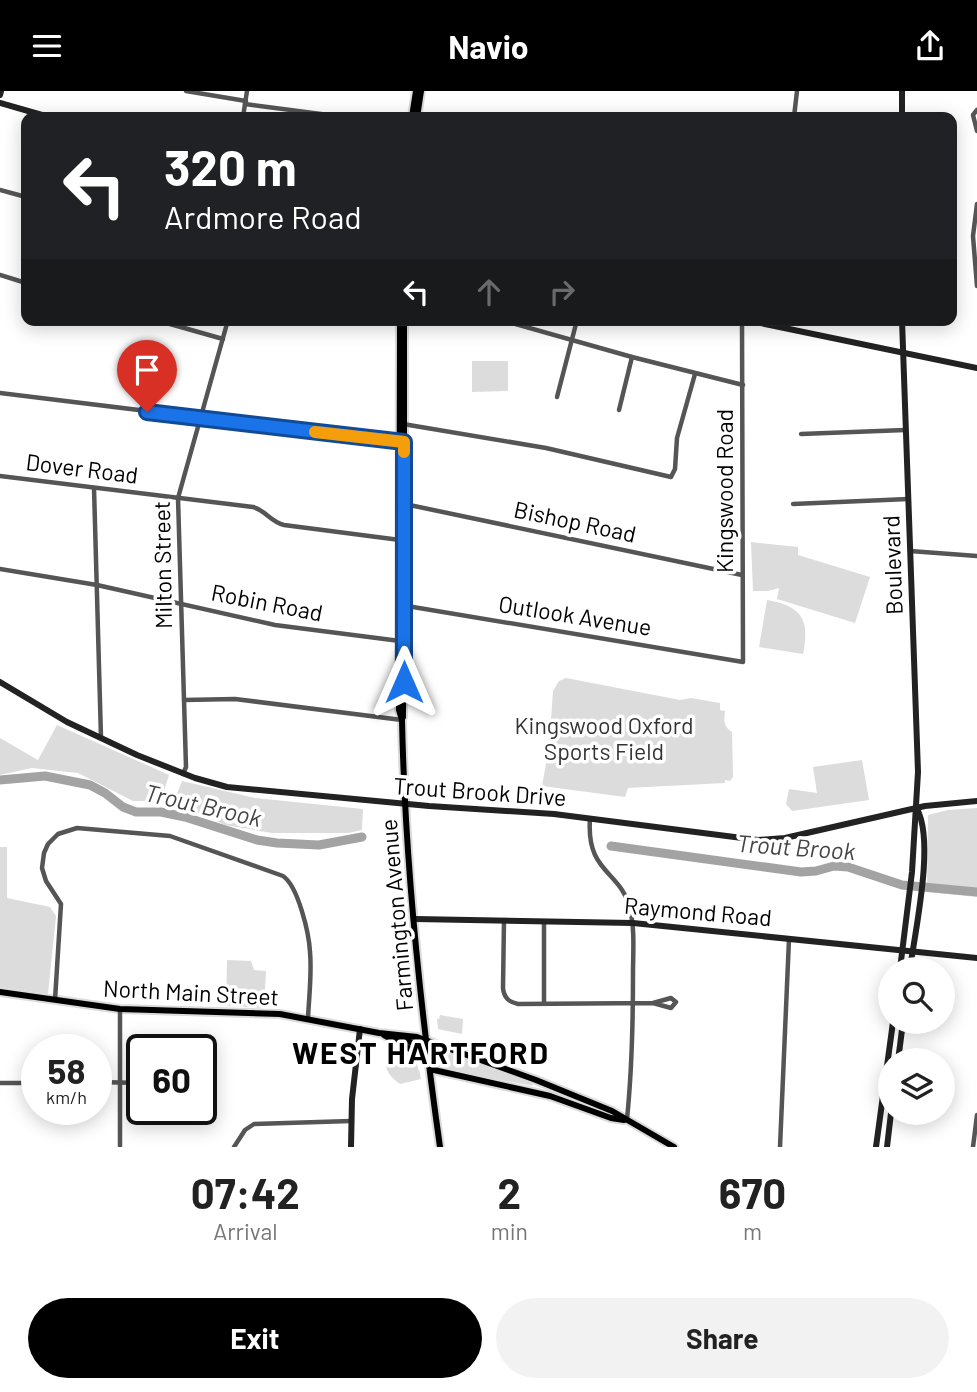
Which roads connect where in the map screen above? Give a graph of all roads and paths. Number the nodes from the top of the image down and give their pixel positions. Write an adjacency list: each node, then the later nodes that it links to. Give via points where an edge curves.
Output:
1 (186, 91): 7 (street)
2 (247, 91): 7 (street)
3 (418, 91): 12 (main road)
4 (797, 91): 13 (street)
5 (902, 91): 14 (main road)
6 (0, 103): 9 (main road)
7 (246, 103): 10 (street); 11 (street)
8 (977, 110): 15 (street, via 973,115)
9 (31, 112)
10 (244, 112)
11 (309, 112)
12 (416, 112)
13 (795, 112)
14 (902, 112)
15 (977, 131)
16 (0, 190): 17 (street)
17 (21, 196)
18 (977, 204): 21 (street, via 973,236)
19 (0, 275): 20 (street)
20 (21, 281)
21 (977, 286)
22 (177, 326): 30 (street)
23 (226, 326): 30 (street, Milton Street)
24 (402, 326): 41 (main road, Farmington Avenue)
25 (522, 326): 31 (street)
26 (576, 326): 31 (street)
27 (744, 326): 36 (street, Kingswood Road)
28 (774, 326): 32 (main road)
29 (902, 326): 32 (main road, Boulevard)
30 (223, 339): 40 (street, Milton Street)
31 (572, 340): 33 (street); 38 (street)
32 (902, 352): 34 (main road); 42 (main road, Boulevard)
33 (632, 357): 35 (street); 39 (street)
34 (977, 368)
35 (695, 374): 36 (street); 41 (street, via 671,477 546,448)
36 (743, 385): 55 (street, Kingswood Road)
37 (0, 393): 40 (street)
38 (557, 397)
39 (619, 410)
40 (201, 418): 44 (street); 47 (street, Milton Street)
41 (402, 423): 44 (main road, Farmington Avenue)
42 (905, 431): 43 (street); 48 (main road, Boulevard)
43 (801, 435)
44 (402, 442): 49 (main road, Farmington Avenue)
45 (0, 476): 46 (street, Dover Road)
46 (94, 488): 47 (street, Dover Road); 56 (street)
47 (178, 498): 51 (street, Dover Road, via 258,508 284,525); 57 (street, Milton Street)
48 (908, 499): 50 (street); 52 (main road, Boulevard)
49 (402, 503): 51 (main road, Farmington Avenue); 55 (street, Bishop Road)
50 (793, 504)
51 (402, 541): 58 (main road, Farmington Avenue)
52 (910, 551): 53 (street); 68 (main road, Boulevard)
53 (977, 556)
54 (0, 569): 56 (street, Robin Road)
55 (742, 575): 60 (street, Kingswood Road)
56 (97, 585): 57 (street, Robin Road); 64 (street)
57 (180, 603): 59 (street, Robin Road, via 275,625); 62 (street, Milton Street)
58 (402, 605): 59 (main road, Farmington Avenue); 60 (street, Outlook Avenue)
59 (402, 642): 63 (main road, Farmington Avenue)
60 (743, 662)
61 (0, 682): 64 (main road, Trout Brook Drive)
62 (184, 700): 63 (street, via 235,699); 65 (street, Milton Street)
63 (402, 720): 67 (main road, Farmington Avenue)
64 (101, 738): 65 (main road, Trout Brook Drive)
65 (183, 774): 67 (main road, Trout Brook Drive, via 239,788)
66 (977, 801): 68 (main road, Trout Brook Drive)
67 (405, 803): 69 (main road, Trout Brook Drive); 72 (main road, Farmington Avenue)
68 (917, 808): 69 (main road, Trout Brook Drive, via 771,839); 70 (main road, Boulevard, via 922,817); 71 (main road, Boulevard)
69 (590, 818): 75 (street, via 593,853 626,896)
70 (923, 864): 71 (main road); 78 (main road, Boulevard)
71 (913, 868): 77 (main road, Boulevard)
72 (415, 919): 73 (main road, Raymond Road); 92 (main road, Farmington Avenue)
73 (504, 919): 74 (main road, Raymond Road); 84 (street, via 505,996 518,1004)
74 (544, 921): 75 (main road, Raymond Road); 84 (street)
75 (633, 923): 76 (main road, Raymond Road); 85 (street)
76 (789, 938): 77 (main road, Raymond Road); 110 (street)
77 (902, 950): 78 (main road, Raymond Road); 79 (main road, Boulevard)
78 (912, 951): 80 (main road, Boulevard); 81 (main road, Raymond Road)
79 (901, 957)
80 (911, 957)
81 (977, 958)
82 (0, 992): 83 (main road, North Main Street)
83 (55, 1000): 87 (main road, North Main Street); 88 (street, via 62,911 42,868 48,844 58,834 77,828 142,832 170,836 290,882 310,950)
84 (544, 1003): 85 (street)
85 (633, 1003): 86 (street); 101 (street)
86 (653, 1003)
87 (120, 1009): 88 (main road, North Main Street, via 243,1011); 96 (street)
88 (308, 1018): 89 (main road, North Main Street)
89 (360, 1029): 90 (main road, North Main Street); 102 (main road)
90 (379, 1033): 92 (main road, North Main Street); 94 (main road, North Main Street, via 414,1051)
91 (901, 1034): 93 (main road)
92 (426, 1040): 94 (main road, Farmington Avenue); 101 (main road, North Main Street, via 536,1080)
93 (899, 1048)
94 (430, 1067): 101 (main road, via 534,1091); 108 (main road, Farmington Avenue)
95 (112, 1082): 96 (street)
96 (121, 1082): 97 (street); 105 (street)
97 (126, 1082)
98 (0, 1083): 99 (street)
99 (21, 1083)
100 (977, 1115): 113 (street)
101 (626, 1120): 109 (main road)
102 (351, 1121): 106 (street, via 254,1123); 107 (main road)
103 (879, 1125): 111 (main road)
104 (890, 1125): 112 (main road)
105 (120, 1147)
106 (234, 1147)
107 (351, 1147)
108 (440, 1147)
109 (674, 1147)
110 (780, 1147)
111 (876, 1147)
112 (887, 1147)
113 (973, 1147)

